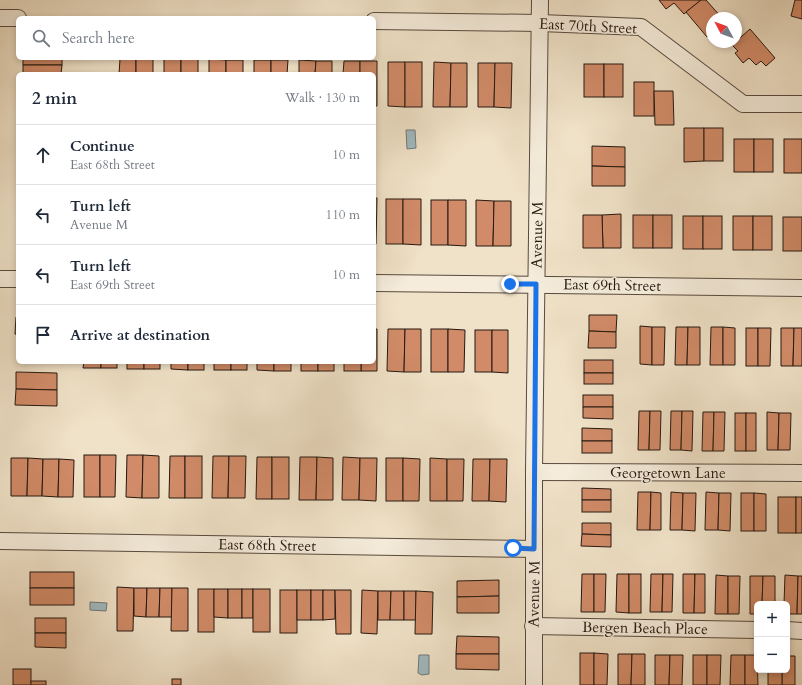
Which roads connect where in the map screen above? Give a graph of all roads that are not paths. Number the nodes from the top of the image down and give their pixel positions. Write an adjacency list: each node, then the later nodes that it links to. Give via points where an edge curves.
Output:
1 (540, 0): 5 (street, Avenue M)
2 (0, 18): 3 (street)
3 (16, 18)
4 (376, 21): 5 (street, East 70th Street)
5 (540, 23): 6 (street, East 70th Street, via 641,26 743,104); 10 (street, Avenue M)
6 (802, 104)
7 (0, 279): 8 (street)
8 (16, 279)
9 (376, 283): 10 (street, East 69th Street)
10 (536, 284): 11 (street, East 69th Street); 12 (street, Avenue M)
11 (802, 288)
12 (534, 472): 13 (street, Georgetown Lane); 15 (street, Avenue M)
13 (802, 473)
14 (0, 541): 15 (street, East 68th Street)
15 (534, 549): 16 (street, Avenue M)
16 (533, 626): 17 (street, Bergen Beach Place); 20 (street, Avenue M)
17 (754, 630)
18 (790, 630): 19 (street)
19 (802, 631)
20 (534, 685)

